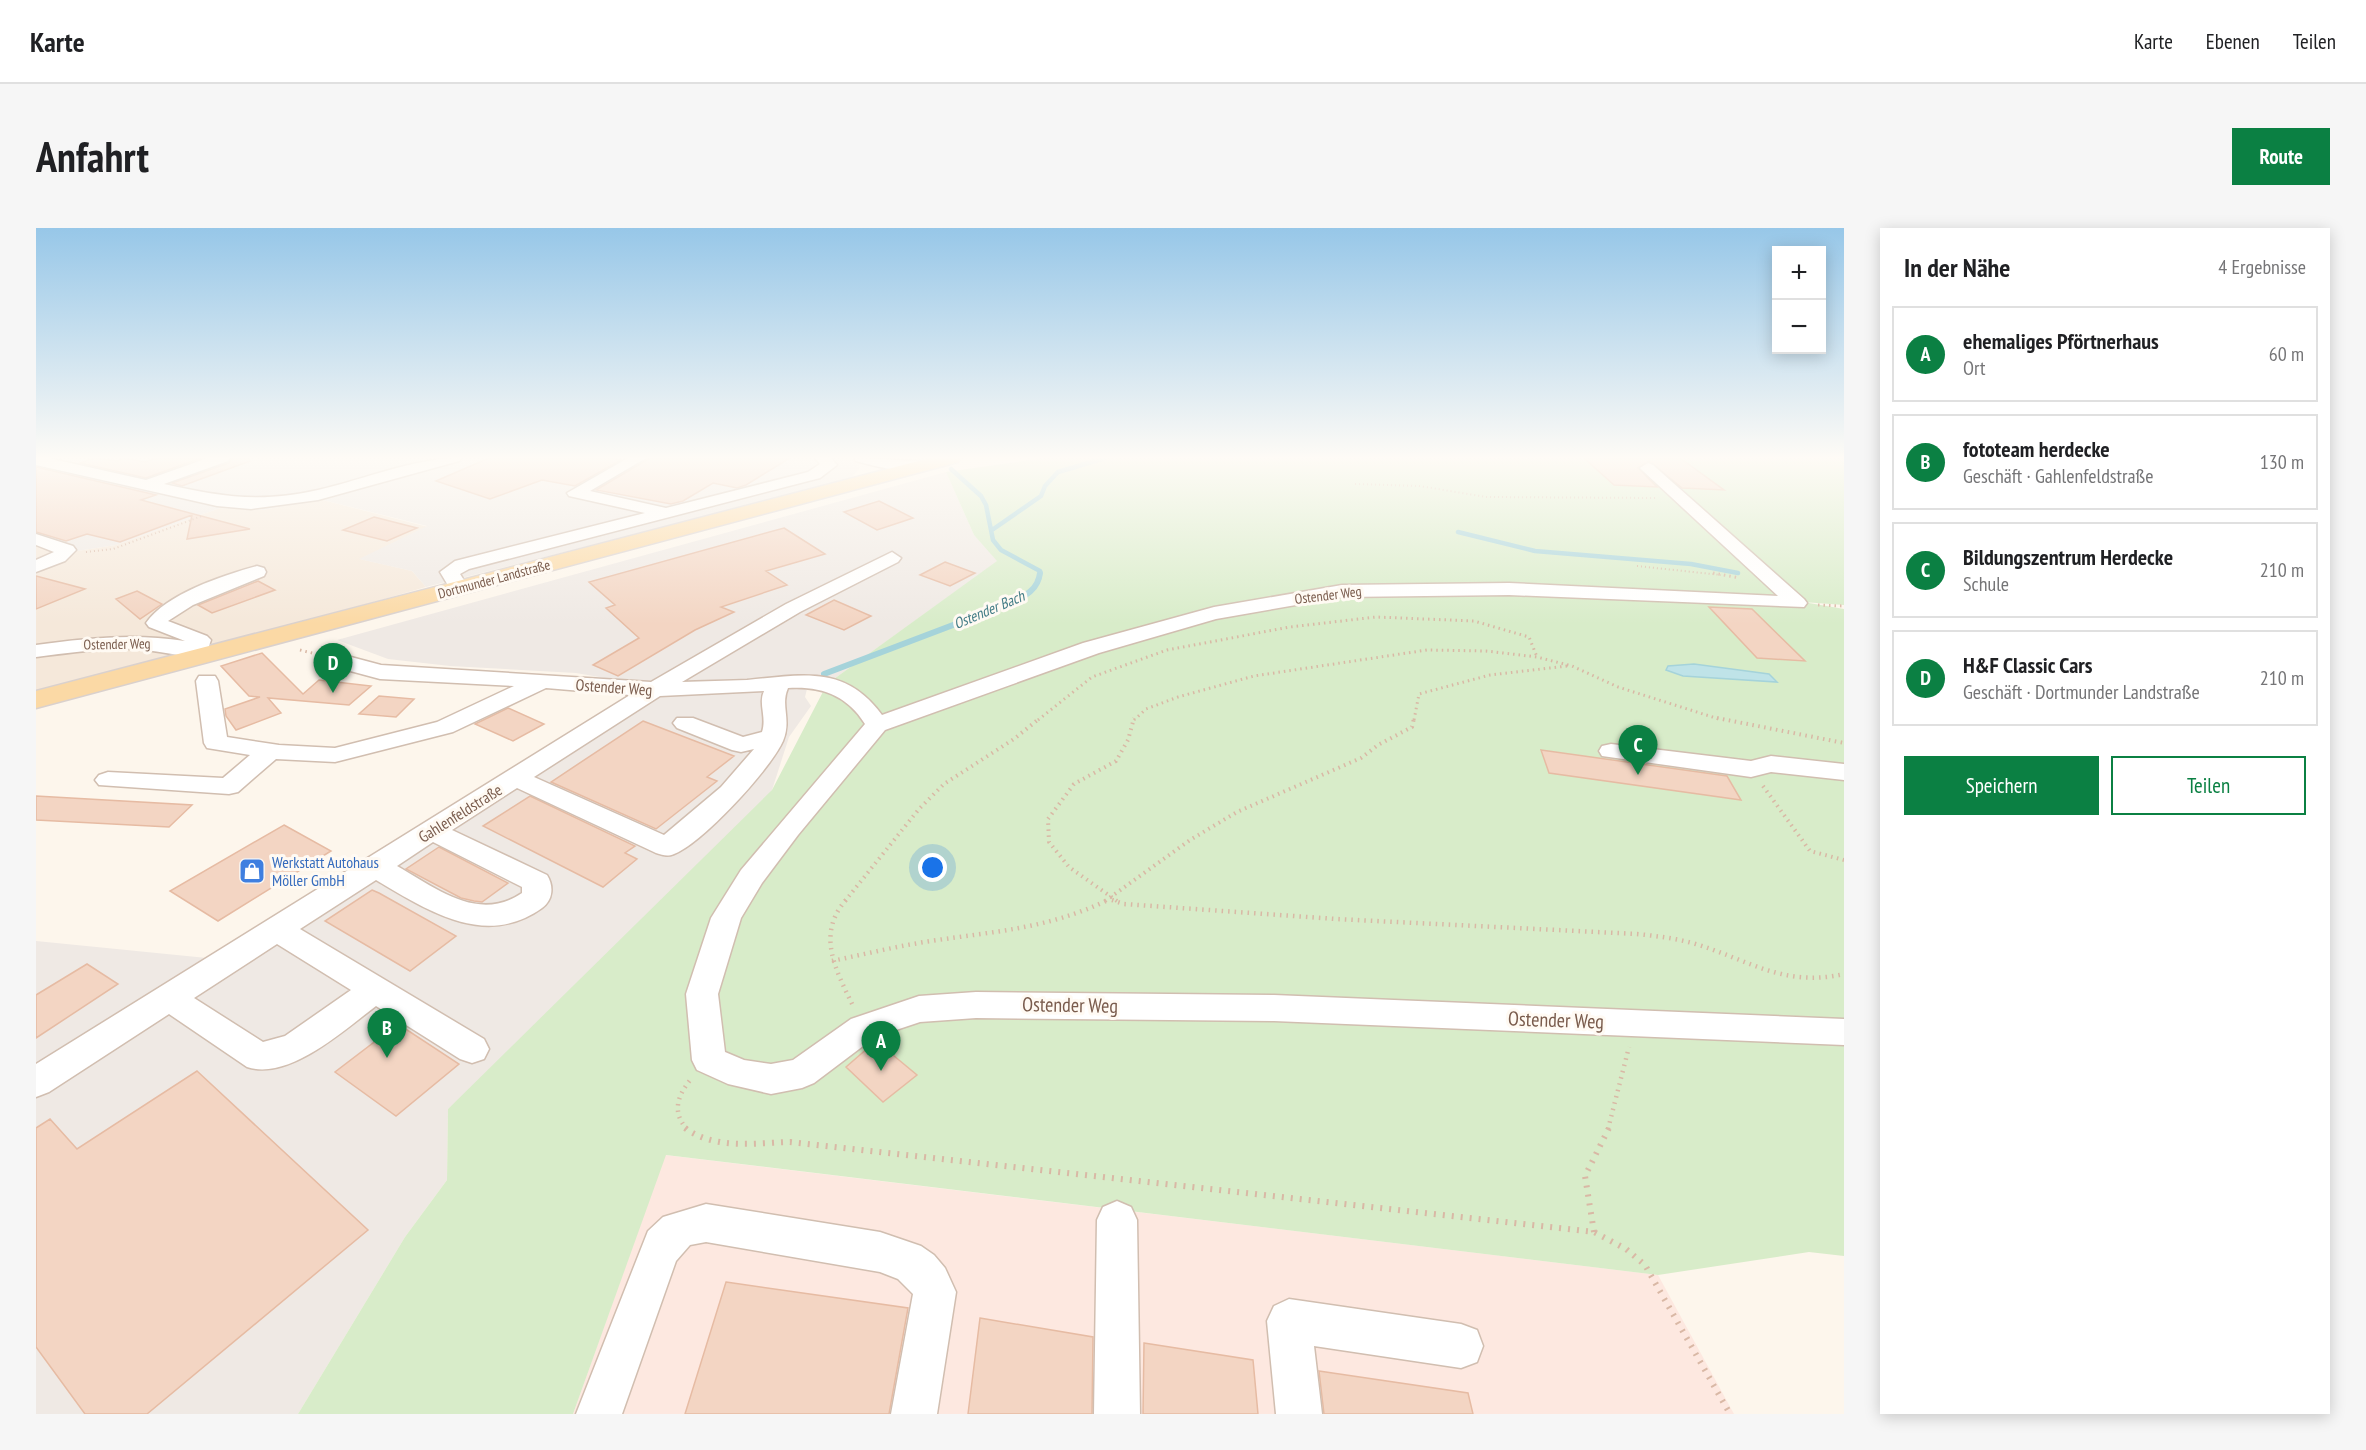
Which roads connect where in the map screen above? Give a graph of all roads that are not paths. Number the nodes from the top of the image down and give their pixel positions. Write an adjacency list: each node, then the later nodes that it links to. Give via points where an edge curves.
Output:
1 (667, 513): 4 (street)
2 (741, 513): 9 (main road, Dortmunder Landstraße)
3 (1697, 513): 18 (street, Ostender Weg, via 1797,603 1509,589 1342,591 1214,613 1091,648)
4 (670, 514): 9 (street, via 462,565 449,572)
5 (36, 539): 7 (street, via 67,550)
6 (892, 558): 15 (street, Gahlenfeldstraße, via 774,618)
7 (36, 566)
8 (257, 572): 12 (street, Ostender Weg, via 159,616 156,623 200,640)
9 (459, 588): 12 (main road, Dortmunder Landstraße)
10 (36, 651): 12 (street, Ostender Weg, via 82,644 140,642)
11 (336, 660): 13 (street, Ostender Weg, via 380,672)
12 (201, 663): 16 (main road, Dortmunder Landstraße); 20 (street, via 216,743)
13 (539, 683): 15 (street, Ostender Weg); 20 (street, via 445,727 391,742 335,755)
14 (779, 684): 15 (street, Ostender Weg); 18 (street, Ostender Weg, via 811,681 837,688 864,703); 19 (street, via 772,699 777,714)
15 (654, 690): 23 (street, Gahlenfeldstraße)
16 (36, 700)
17 (685, 723): 19 (street, via 741,745)
18 (877, 725): 30 (street, Ostender Weg, via 788,829 726,918 702,994 710,1060 740,1074 771,1079 802,1073 863,1028 919,1009 1034,1004 1275,1008)
19 (771, 737): 23 (street, via 762,755 726,796 666,847)
20 (270, 751): 24 (street, via 229,786)
21 (1611, 751): 22 (street, via 1751,769 1771,764)
22 (1844, 772)
23 (515, 778): 25 (street, Gahlenfeldstraße)
24 (108, 780)
25 (432, 831): 26 (street, Gahlenfeldstraße); 26 (street, via 537,882 536,897 524,908 508,914 482,917 455,910)
26 (376, 867): 27 (street, Gahlenfeldstraße)
27 (277, 929): 28 (street); 29 (street, Gahlenfeldstraße)
28 (375, 990): 29 (street, via 295,1047 259,1057); 31 (street)
29 (169, 998): 32 (street, Gahlenfeldstraße)
30 (1844, 1032)
31 (472, 1049)
32 (36, 1082)
33 (1117, 1220): 37 (street)
34 (1461, 1346): 38 (street, via 1289,1321)
35 (599, 1414): 36 (street, via 662,1244 667,1236 706,1223 901,1256 917,1266 935,1292)
36 (914, 1414)
37 (1117, 1414)
38 (1299, 1414)

